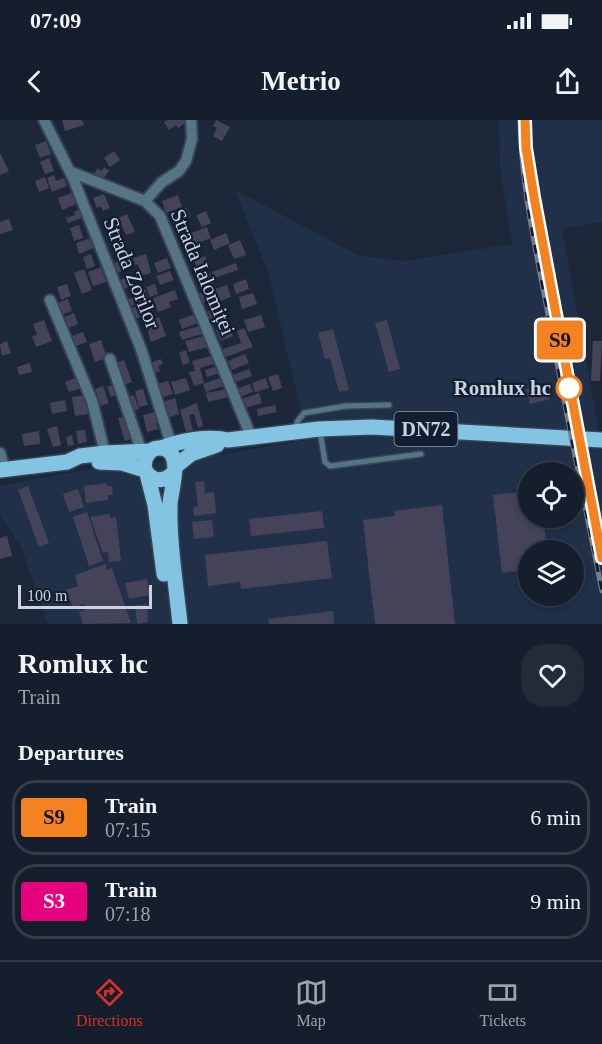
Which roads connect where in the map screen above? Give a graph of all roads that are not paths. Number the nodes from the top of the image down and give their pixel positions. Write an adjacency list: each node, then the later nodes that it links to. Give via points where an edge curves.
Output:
1 (44, 120): 3 (street, Strada Zorilor)
2 (191, 120): 4 (street, via 192,140 186,161)
3 (71, 172): 4 (street, Strada Ialomiței); 13 (street, Strada Zorilor, via 141,349)
4 (146, 201): 10 (street, Strada Ialomiței, via 159,216)
5 (50, 300): 16 (street, via 92,402)
6 (110, 359): 13 (street)
7 (388, 405): 9 (lane, via 304,413 297,422)
8 (319, 429): 9 (main road, DN72); 12 (main road, DN72, via 407,428); 15 (lane, via 325,462 330,466)
9 (297, 431): 10 (main road, DN72)
10 (251, 436): 11 (main road, DN72)
11 (228, 440): 13 (main road, DN72); 18 (main road, DN72, via 186,457)
12 (602, 440)
13 (156, 448): 16 (main road); 18 (main road, via 171,452); 19 (main road, via 144,462)
14 (0, 453): 17 (street)
15 (421, 454)
16 (106, 457): 17 (main road, via 80,456 67,462); 19 (main road)
17 (3, 469)
18 (174, 470): 19 (main road, DN72, via 160,480); 21 (main road, via 170,522)
19 (146, 472): 20 (main road, via 155,506)
20 (170, 624)
21 (180, 624)

